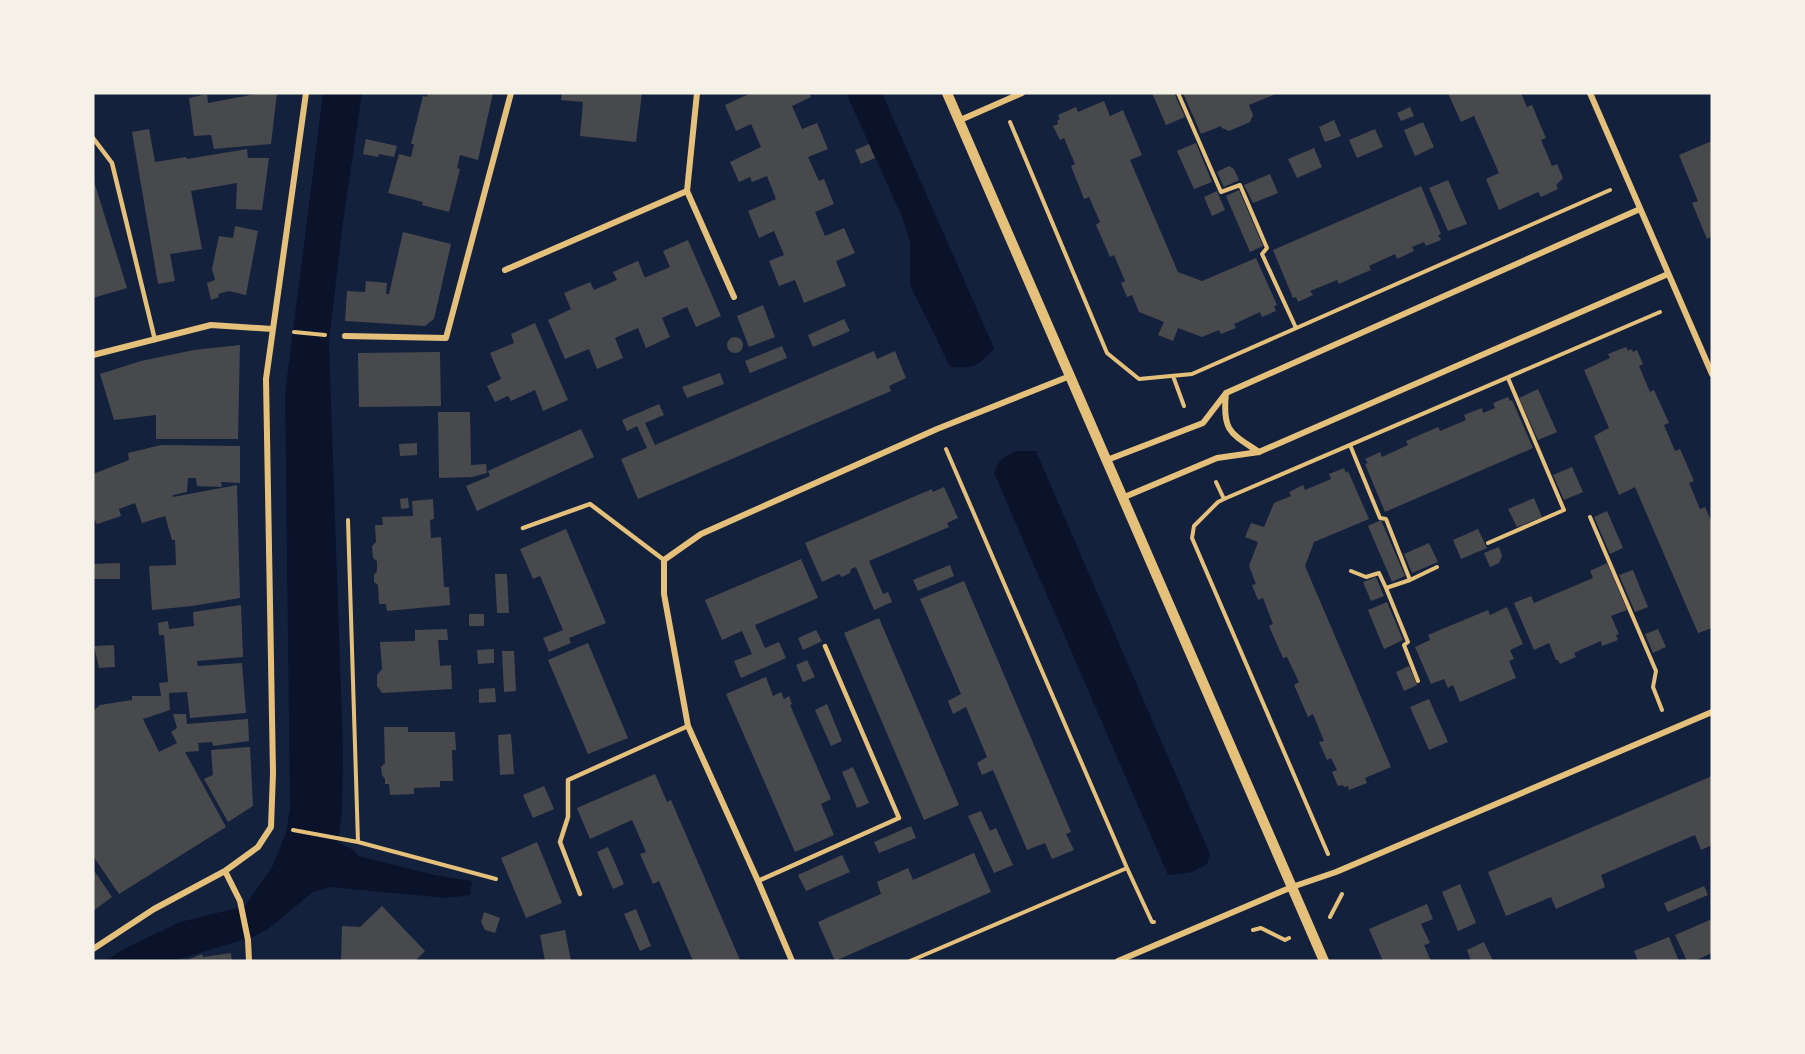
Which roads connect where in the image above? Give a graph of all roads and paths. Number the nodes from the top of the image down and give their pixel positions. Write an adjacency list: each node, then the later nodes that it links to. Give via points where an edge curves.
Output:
1 (306, 93): 19 (street)
2 (511, 93): 22 (street, via 446,338)
3 (697, 93): 12 (street)
4 (947, 93): 9 (street)
5 (1022, 93): 8 (street)
6 (1178, 93): 18 (path, via 1221,192 1240,185 1267,248 1262,254)
7 (1590, 93): 11 (street)
8 (1002, 102): 9 (street); 18 (path, via 1107,353 1139,379 1192,374)
9 (958, 121): 26 (street)
10 (93, 138): 23 (lane, via 112,163)
11 (1628, 182): 13 (street); 18 (path)
12 (687, 191): 14 (street); 16 (street)
13 (1641, 209): 15 (street); 28 (street)
14 (506, 270)
15 (1668, 273): 17 (street); 31 (street)
16 (734, 297)
17 (1682, 303): 25 (street); 27 (path)
18 (1296, 328)
19 (272, 329): 23 (street, via 211,325); 51 (street, via 266,379 271,826 258,847)
20 (291, 331): 21 (path)
21 (332, 336)
22 (345, 336)
23 (155, 340): 24 (street)
24 (93, 356)
25 (1712, 374)
26 (1071, 376): 29 (street); 32 (street)
27 (1508, 378): 30 (path); 37 (path, via 1564,510)
28 (1226, 393): 31 (street, via 1224,412 1230,433); 32 (street, via 1203,423)
29 (937, 429): 38 (street, via 701,534); 50 (path)
30 (1350, 445): 41 (path); 52 (path, via 1218,502 1194,526 1192,538)
31 (1259, 452): 33 (street, via 1217,458)
32 (1107, 460): 33 (street)
33 (1122, 498): 55 (street)
34 (1590, 517): 47 (path, via 1656,671 1653,687)
35 (348, 520): 49 (path)
36 (523, 528): 38 (lane, via 590,504)
37 (1488, 543)
38 (664, 560): 46 (street, via 664,594)
39 (1437, 567): 41 (path)
40 (1351, 571): 42 (path, via 1366,578 1379,573)
41 (1410, 580): 42 (path)
42 (1386, 588): 44 (path, via 1408,642 1404,645)
43 (825, 646): 54 (lane, via 899,818)
44 (1418, 681)
45 (1712, 712): 47 (street)
46 (688, 726): 54 (street); 56 (lane, via 568,780 568,817 560,842)
47 (1671, 730): 52 (street)
48 (285, 829): 49 (path)
49 (358, 842): 53 (path)
50 (1127, 868): 58 (path, via 1152,922); 63 (path)
51 (225, 871): 60 (street, via 154,909); 61 (street, via 240,902)
52 (1336, 872): 55 (street); 59 (path, via 1343,892 1329,919)
53 (496, 879)
54 (758, 881): 62 (street)
55 (1292, 887): 57 (street); 59 (street)
56 (580, 894)
57 (1228, 915): 59 (path, via 1237,935 1261,928 1286,940); 64 (street)
58 (1162, 918)
59 (1310, 928): 65 (street)
60 (93, 949)
61 (249, 961)
62 (792, 961)
63 (910, 961)
64 (1118, 961)
65 (1324, 961)

